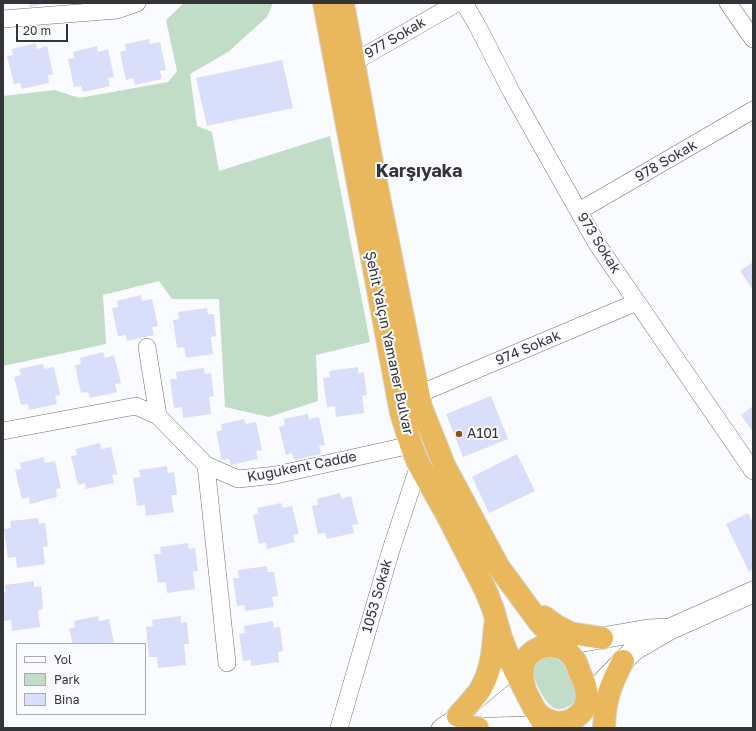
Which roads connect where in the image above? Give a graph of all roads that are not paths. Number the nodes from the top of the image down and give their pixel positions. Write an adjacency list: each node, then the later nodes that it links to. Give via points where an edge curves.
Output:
1 (137, 3): 7 (street, via 117,10)
2 (324, 3): 17 (highway, Şehit Yalçın Yamaner Bulvar, via 401,414)
3 (343, 3): 9 (highway, Şehit Yalçın Yamaner Bulvar)
4 (457, 3): 9 (street, 977 Sokak)
5 (464, 3): 11 (street, 973 Sokak)
6 (728, 3): 8 (street)
7 (3, 19)
8 (753, 39)
9 (354, 62): 14 (highway, Şehit Yalçın Yamaner Bulvar)
10 (753, 110): 11 (street, 978 Sokak)
11 (578, 211): 12 (street, 973 Sokak, via 597,244)
12 (637, 302): 14 (street, 974 Sokak); 19 (street, 973 Sokak)
13 (147, 347): 15 (street)
14 (419, 394): 21 (highway, Şehit Yalçın Yamaner Bulvar, via 421,407 444,467 498,566)
15 (158, 416): 16 (street, Kuğukent Cadde, via 136,406); 18 (street, Kuğukent Cadde)
16 (3, 430)
17 (415, 455): 18 (street, Kuğukent Cadde, via 238,479); 22 (highway, Şehit Yalçın Yamaner Bulvar, via 486,591); 32 (street, 1053 Sokak, via 390,553)
18 (206, 465): 27 (street)
19 (753, 471)
20 (753, 592): 23 (street)
21 (519, 595): 24 (highway, via 555,625 570,633); 25 (highway, Şehit Yalçın Yamaner Bulvar)
22 (495, 616): 28 (highway, Şehit Yalçın Yamaner Bulvar, via 501,637); 31 (highway, via 493,653 488,674)
23 (670, 630): 24 (street, via 648,630); 26 (street, via 634,650)
24 (602, 638): 25 (street)
25 (559, 647): 28 (highway, via 541,647 533,651); 29 (highway, via 574,658 586,686)
26 (623, 661): 29 (street); 34 (highway, via 610,684 606,698)
27 (227, 663)
28 (521, 671): 30 (highway, Şehit Yalçın Yamaner Bulvar); 31 (street)
29 (586, 703): 30 (highway, via 574,718 564,722); 33 (highway)
30 (544, 720): 31 (street)
31 (459, 725)
32 (339, 728)
33 (596, 728)
34 (604, 728)

